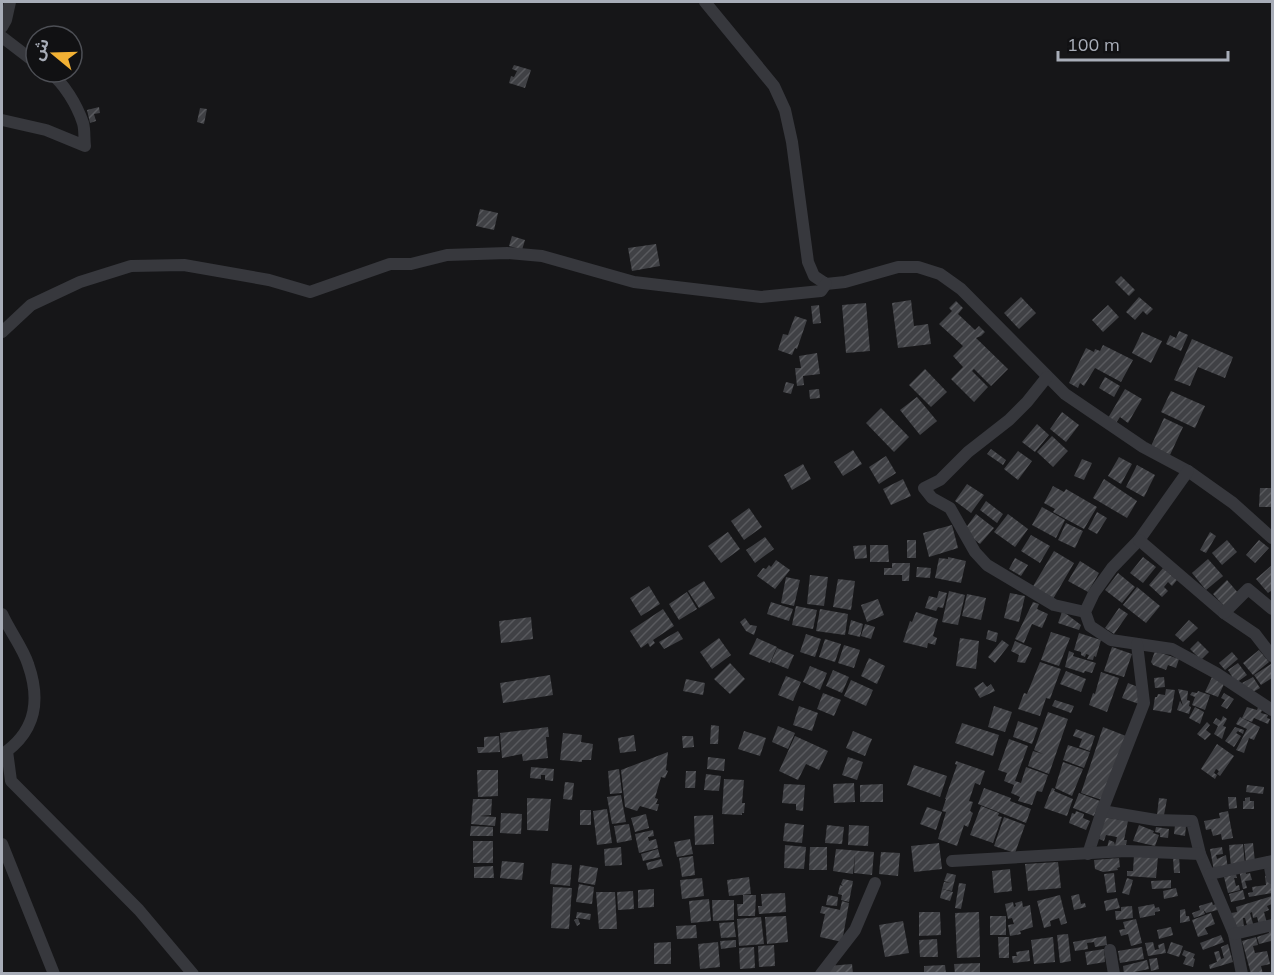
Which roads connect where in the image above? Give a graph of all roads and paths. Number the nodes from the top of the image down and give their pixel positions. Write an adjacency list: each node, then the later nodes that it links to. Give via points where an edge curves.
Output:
1 (10, 2): 3 (street)
2 (705, 2): 8 (street, via 774,86 785,110 808,262 814,276)
3 (2, 27)
4 (2, 37): 5 (street)
5 (24, 54)
6 (60, 84): 7 (street, via 75,104 85,146 46,130)
7 (2, 120)
8 (826, 284): 9 (street, via 821,291 761,297 634,282 542,256 507,253 447,255 411,264 390,264 310,292 269,280 184,265 131,266 80,282 32,305); 10 (street, via 898,267 918,267 940,274 961,289)
9 (2, 332)
10 (1047, 377): 11 (street, via 1110,426); 15 (street, via 1009,420 940,480 924,488 932,498 950,508 987,565 1054,605)
11 (1188, 471): 12 (street, via 1233,503); 13 (street)
12 (1272, 538)
13 (1138, 540): 15 (street, via 1112,568); 16 (street)
14 (1272, 609): 16 (street, via 1248,589)
15 (1085, 612): 18 (street, via 1090,626 1111,640)
16 (1224, 613): 19 (street, via 1255,634)
17 (2, 614): 34 (street, via 28,662 35,693 33,718 19,742 7,751 11,781 139,910)
18 (1137, 644): 20 (street, via 1172,650); 21 (street, via 1144,703)
19 (1272, 656)
20 (1272, 710)
21 (1101, 811): 23 (street); 24 (street, via 1156,820 1192,820)
22 (2, 844): 33 (street)
23 (1088, 854): 24 (street); 25 (street)
24 (1200, 854): 27 (street)
25 (952, 861)
26 (1271, 862): 27 (street); 28 (street)
27 (1210, 874): 31 (street)
28 (1272, 878)
29 (874, 883): 35 (street, via 855,930)
30 (1272, 925): 31 (street)
31 (1234, 934): 37 (street)
32 (1110, 950): 36 (street)
33 (54, 974)
34 (193, 974)
35 (821, 974)
36 (1114, 974)
37 (1242, 974)

